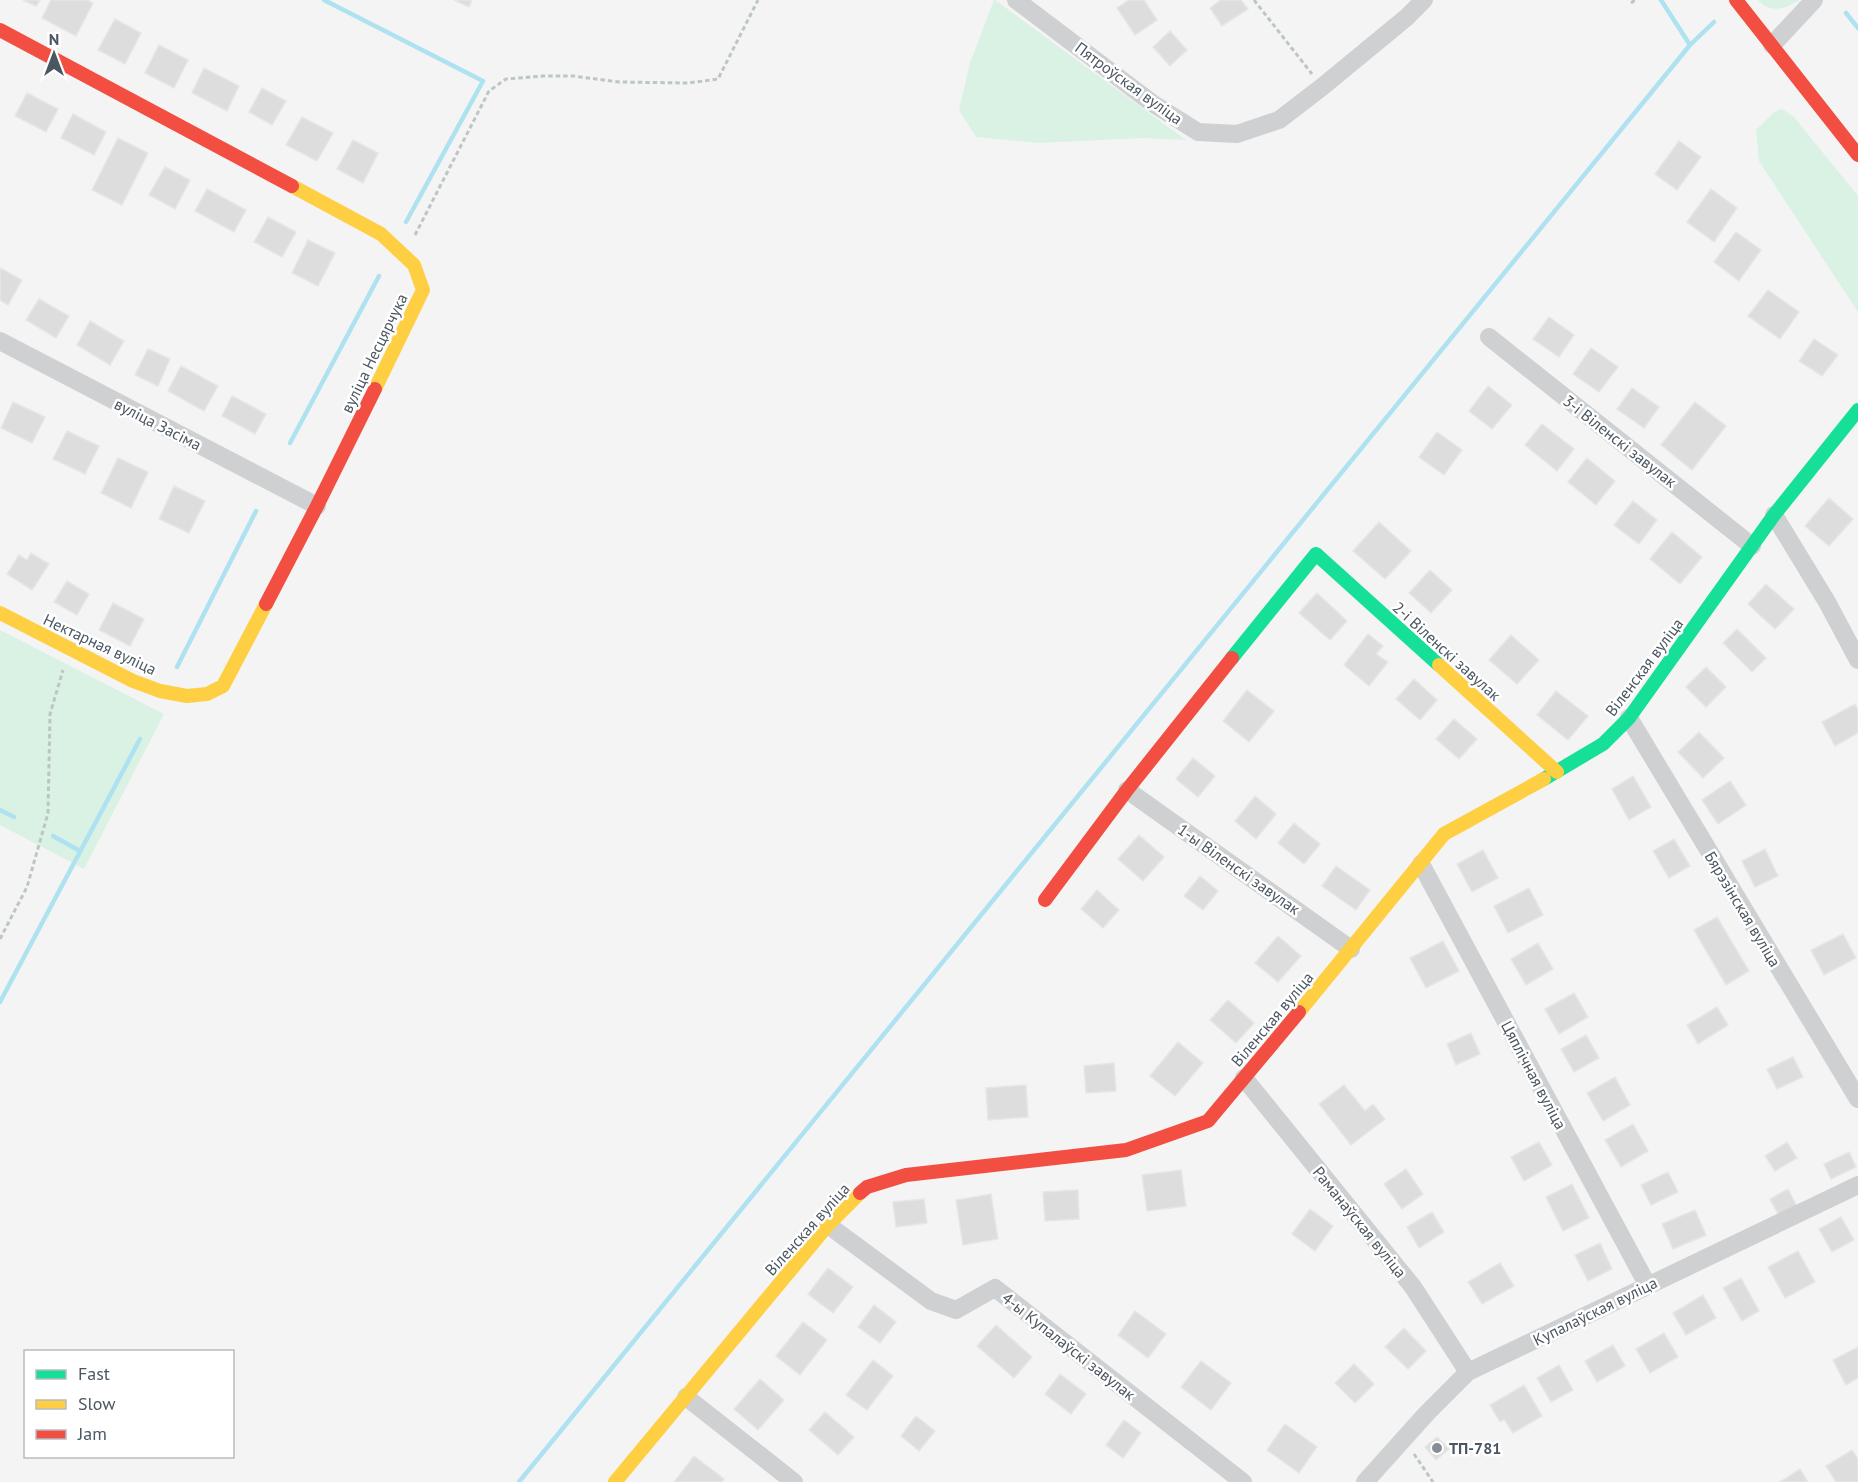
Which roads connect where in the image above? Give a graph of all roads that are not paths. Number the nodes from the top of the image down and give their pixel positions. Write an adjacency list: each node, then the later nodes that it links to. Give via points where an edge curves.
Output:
1 (1016, 0): 2 (street, Пятроўская вуліца, via 1152,103 1198,132 1237,134 1279,120)
2 (1425, 0)
3 (1736, 0): 6 (street)
4 (1814, 0): 6 (street)
5 (0, 30): 11 (street, вуліца Несцярчука, via 381,234 414,265 423,290)
6 (1772, 45): 7 (street)
7 (1858, 155)
8 (1489, 336): 13 (street, 3-і Віленскі завулак)
9 (0, 341): 11 (street, вуліца Засіма)
10 (1858, 410): 12 (street, Віленская вуліца)
11 (317, 506): 16 (street, вуліца Несцярчука)
12 (1774, 515): 13 (street, Віленская вуліца); 15 (street)
13 (1752, 546): 17 (street, Віленская вуліца)
14 (0, 614): 16 (street, Нектарная вуліца, via 159,690 201,695)
15 (1858, 660)
16 (223, 686)
17 (1629, 718): 18 (street, Віленская вуліца, via 1603,744); 24 (street, Бярэзінская вуліца)
18 (1557, 772): 19 (street, 2-і Віленскі завулак, via 1316,554); 20 (street, Віленская вуліца, via 1444,834)
19 (1127, 790): 21 (street); 22 (street, 1-ы Віленскі завулак)
20 (1420, 864): 22 (street, Віленская вуліца); 27 (street, Цяплічная вуліца)
21 (1045, 900)
22 (1351, 949): 23 (street, Віленская вуліца)
23 (1244, 1078): 26 (street, Віленская вуліца, via 1208,1121 1126,1150 906,1175 867,1187); 28 (street, Раманаўская вуліца, via 1413,1287)
24 (1858, 1099)
25 (1858, 1185): 27 (street, Купалаўская вуліца)
26 (828, 1225): 29 (street, Віленская вуліца); 32 (street, 4-ы Купалаўскі завулак, via 931,1301 956,1310 995,1288)
27 (1648, 1286): 28 (street, Купалаўская вуліца)
28 (1468, 1372): 33 (street, Купалаўская вуліца)
29 (686, 1397): 30 (street, Віленская вуліца); 31 (street)
30 (615, 1482)
31 (794, 1482)
32 (1242, 1482)
33 (1365, 1482)

